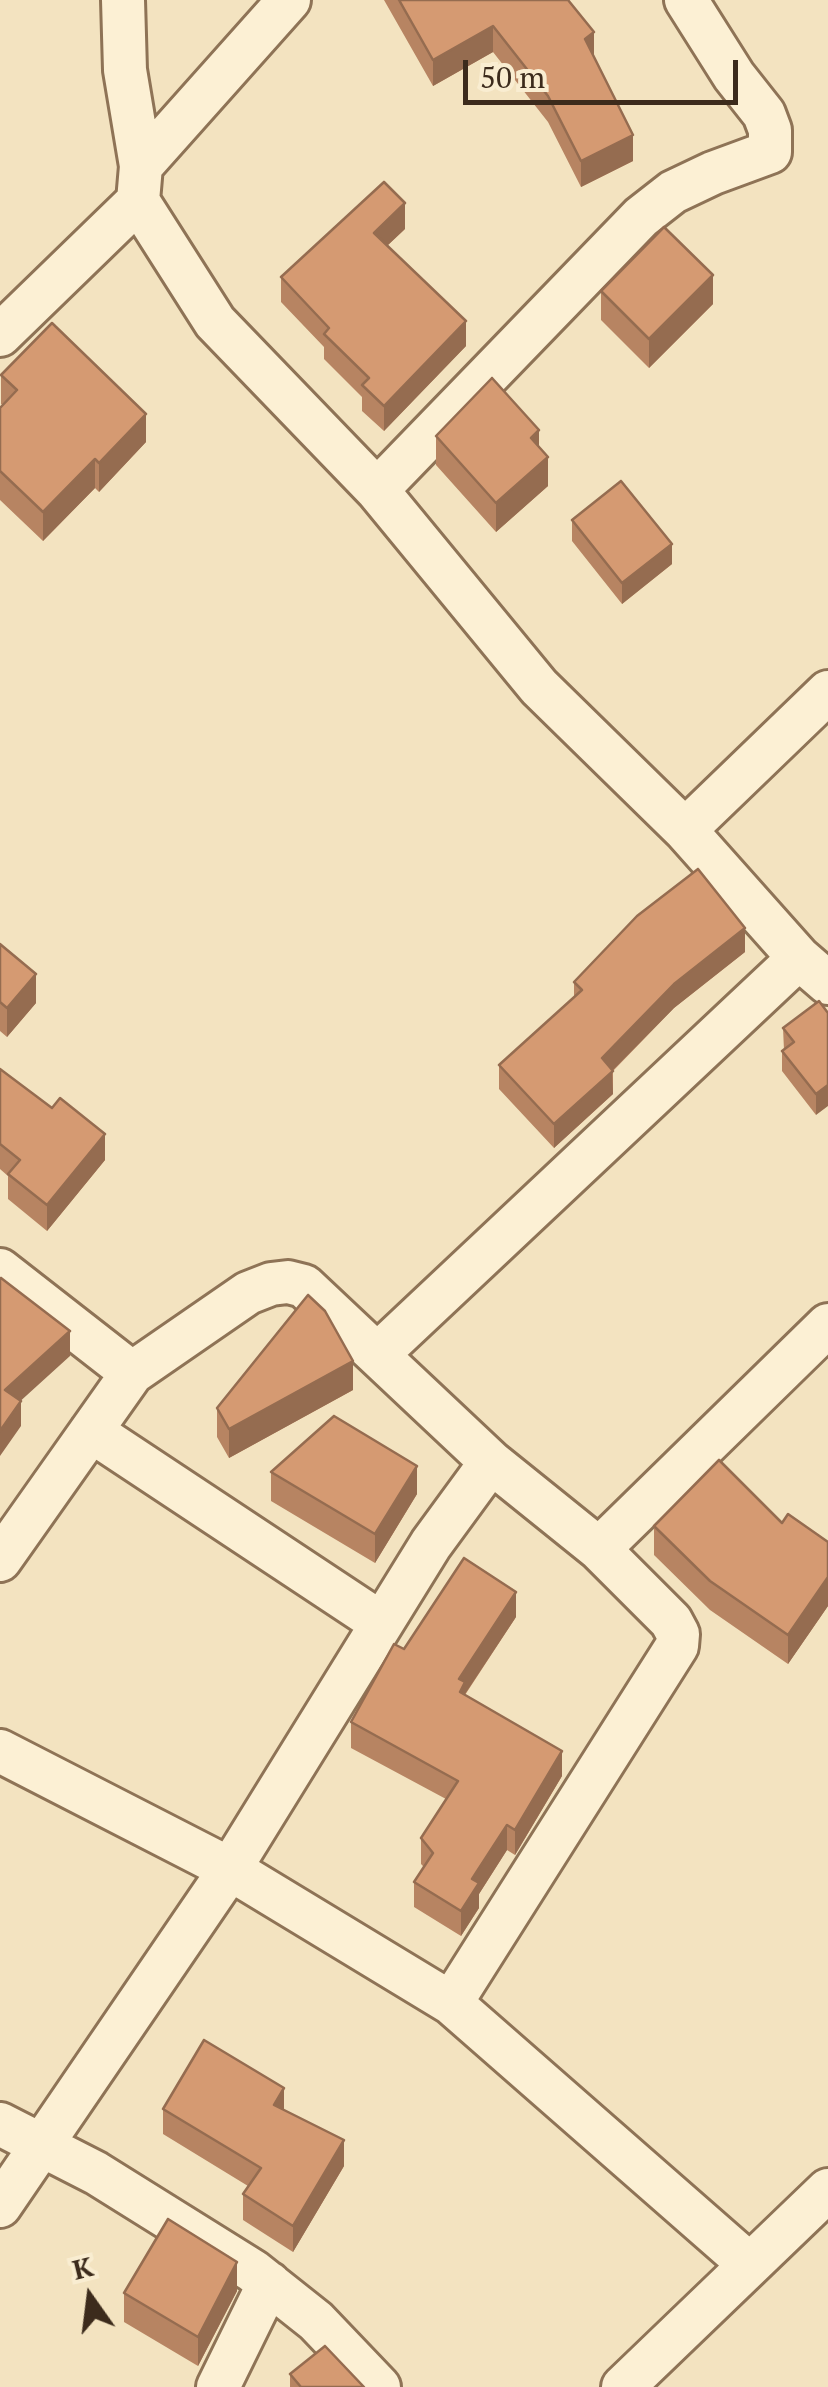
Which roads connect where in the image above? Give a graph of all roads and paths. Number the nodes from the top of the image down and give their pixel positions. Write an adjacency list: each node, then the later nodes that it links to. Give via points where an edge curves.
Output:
1 (123, 0): 4 (street)
2 (289, 0): 4 (street)
3 (686, 0): 6 (street, via 764,114 770,152 673,192 641,217)
4 (139, 183): 5 (street); 6 (street, via 215,322)
5 (0, 335)
6 (376, 490): 8 (street, via 539,687)
7 (828, 692): 8 (street)
8 (685, 830): 9 (street)
9 (813, 971): 12 (street)
10 (0, 1270): 13 (street)
11 (828, 1325): 16 (street)
12 (378, 1354): 13 (street, via 304,1286 270,1284); 15 (street)
13 (132, 1373): 14 (street)
14 (90, 1431): 17 (street); 18 (street)
15 (491, 1462): 16 (street); 18 (street)
16 (600, 1549): 21 (street, via 671,1621 677,1646)
17 (0, 1560)
18 (381, 1623): 20 (street)
19 (0, 1751): 20 (street)
20 (230, 1869): 21 (street); 23 (street)
21 (451, 2003): 26 (street)
22 (0, 2124): 23 (street)
23 (40, 2143): 25 (street); 27 (street)
24 (828, 2190): 26 (street)
25 (0, 2206)
26 (749, 2264): 28 (street)
27 (269, 2284): 29 (street); 30 (street, via 316,2320)
28 (645, 2379)
29 (218, 2387)
30 (380, 2387)

